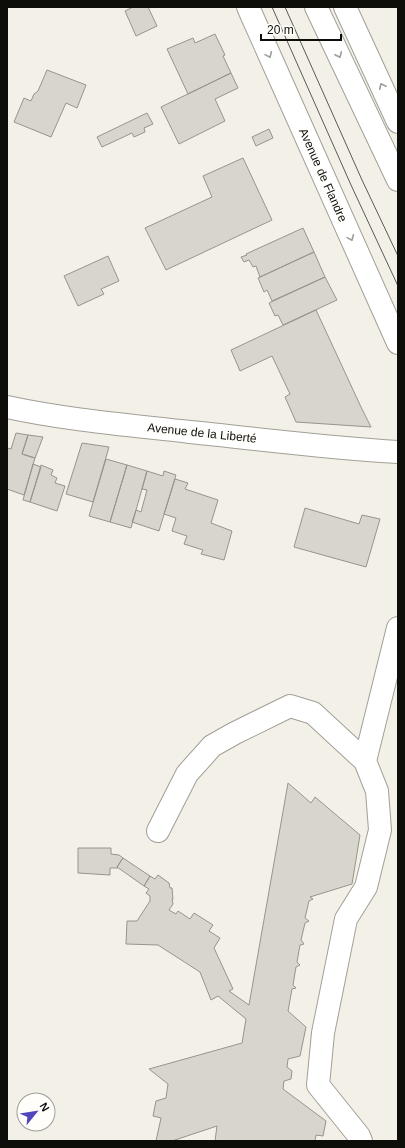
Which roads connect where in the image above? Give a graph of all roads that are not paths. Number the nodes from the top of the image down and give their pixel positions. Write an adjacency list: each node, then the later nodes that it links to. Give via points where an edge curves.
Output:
1 (248, 7): 6 (street, Avenue de Flandre, one-way to 6)
2 (316, 7): 5 (street, one-way to 5)
3 (344, 7): 4 (street, one-way to 3)
4 (398, 122)
5 (398, 180)
6 (398, 343)
7 (7, 407): 8 (street, Avenue de la Liberté, via 97,422)
8 (398, 452)
9 (398, 628): 10 (street)
10 (365, 761): 11 (street, via 313,713 290,706 212,746 188,774); 12 (street, via 377,791 380,830 366,887 346,919 323,1032 318,1085)
11 (158, 831)
12 (361, 1141)

